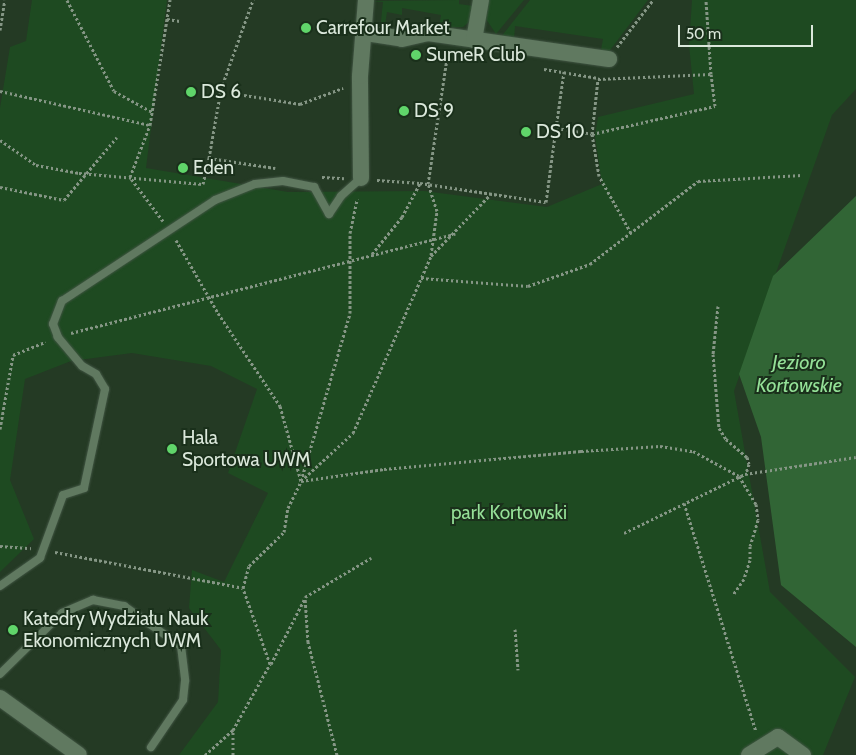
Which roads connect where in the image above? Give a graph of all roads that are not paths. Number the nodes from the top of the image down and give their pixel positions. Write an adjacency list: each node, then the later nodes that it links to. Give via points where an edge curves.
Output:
1 (366, 0): 3 (street)
2 (481, 0): 4 (street)
3 (366, 33): 4 (street, via 402,39 428,34); 6 (street, via 360,76)
4 (474, 40): 5 (street)
5 (609, 59)
6 (361, 178): 7 (lane, via 341,196 329,214 314,187 283,181 255,184 215,200 62,301 53,324 58,337 82,366 96,374 105,389 84,488 63,495 40,558)
7 (0, 586)
8 (0, 674): 10 (lane, via 62,613 93,600 124,606 181,646 184,700)
9 (0, 698): 12 (street)
10 (151, 747)
11 (755, 751): 13 (street, via 778,737)
12 (79, 755)
13 (803, 755)

